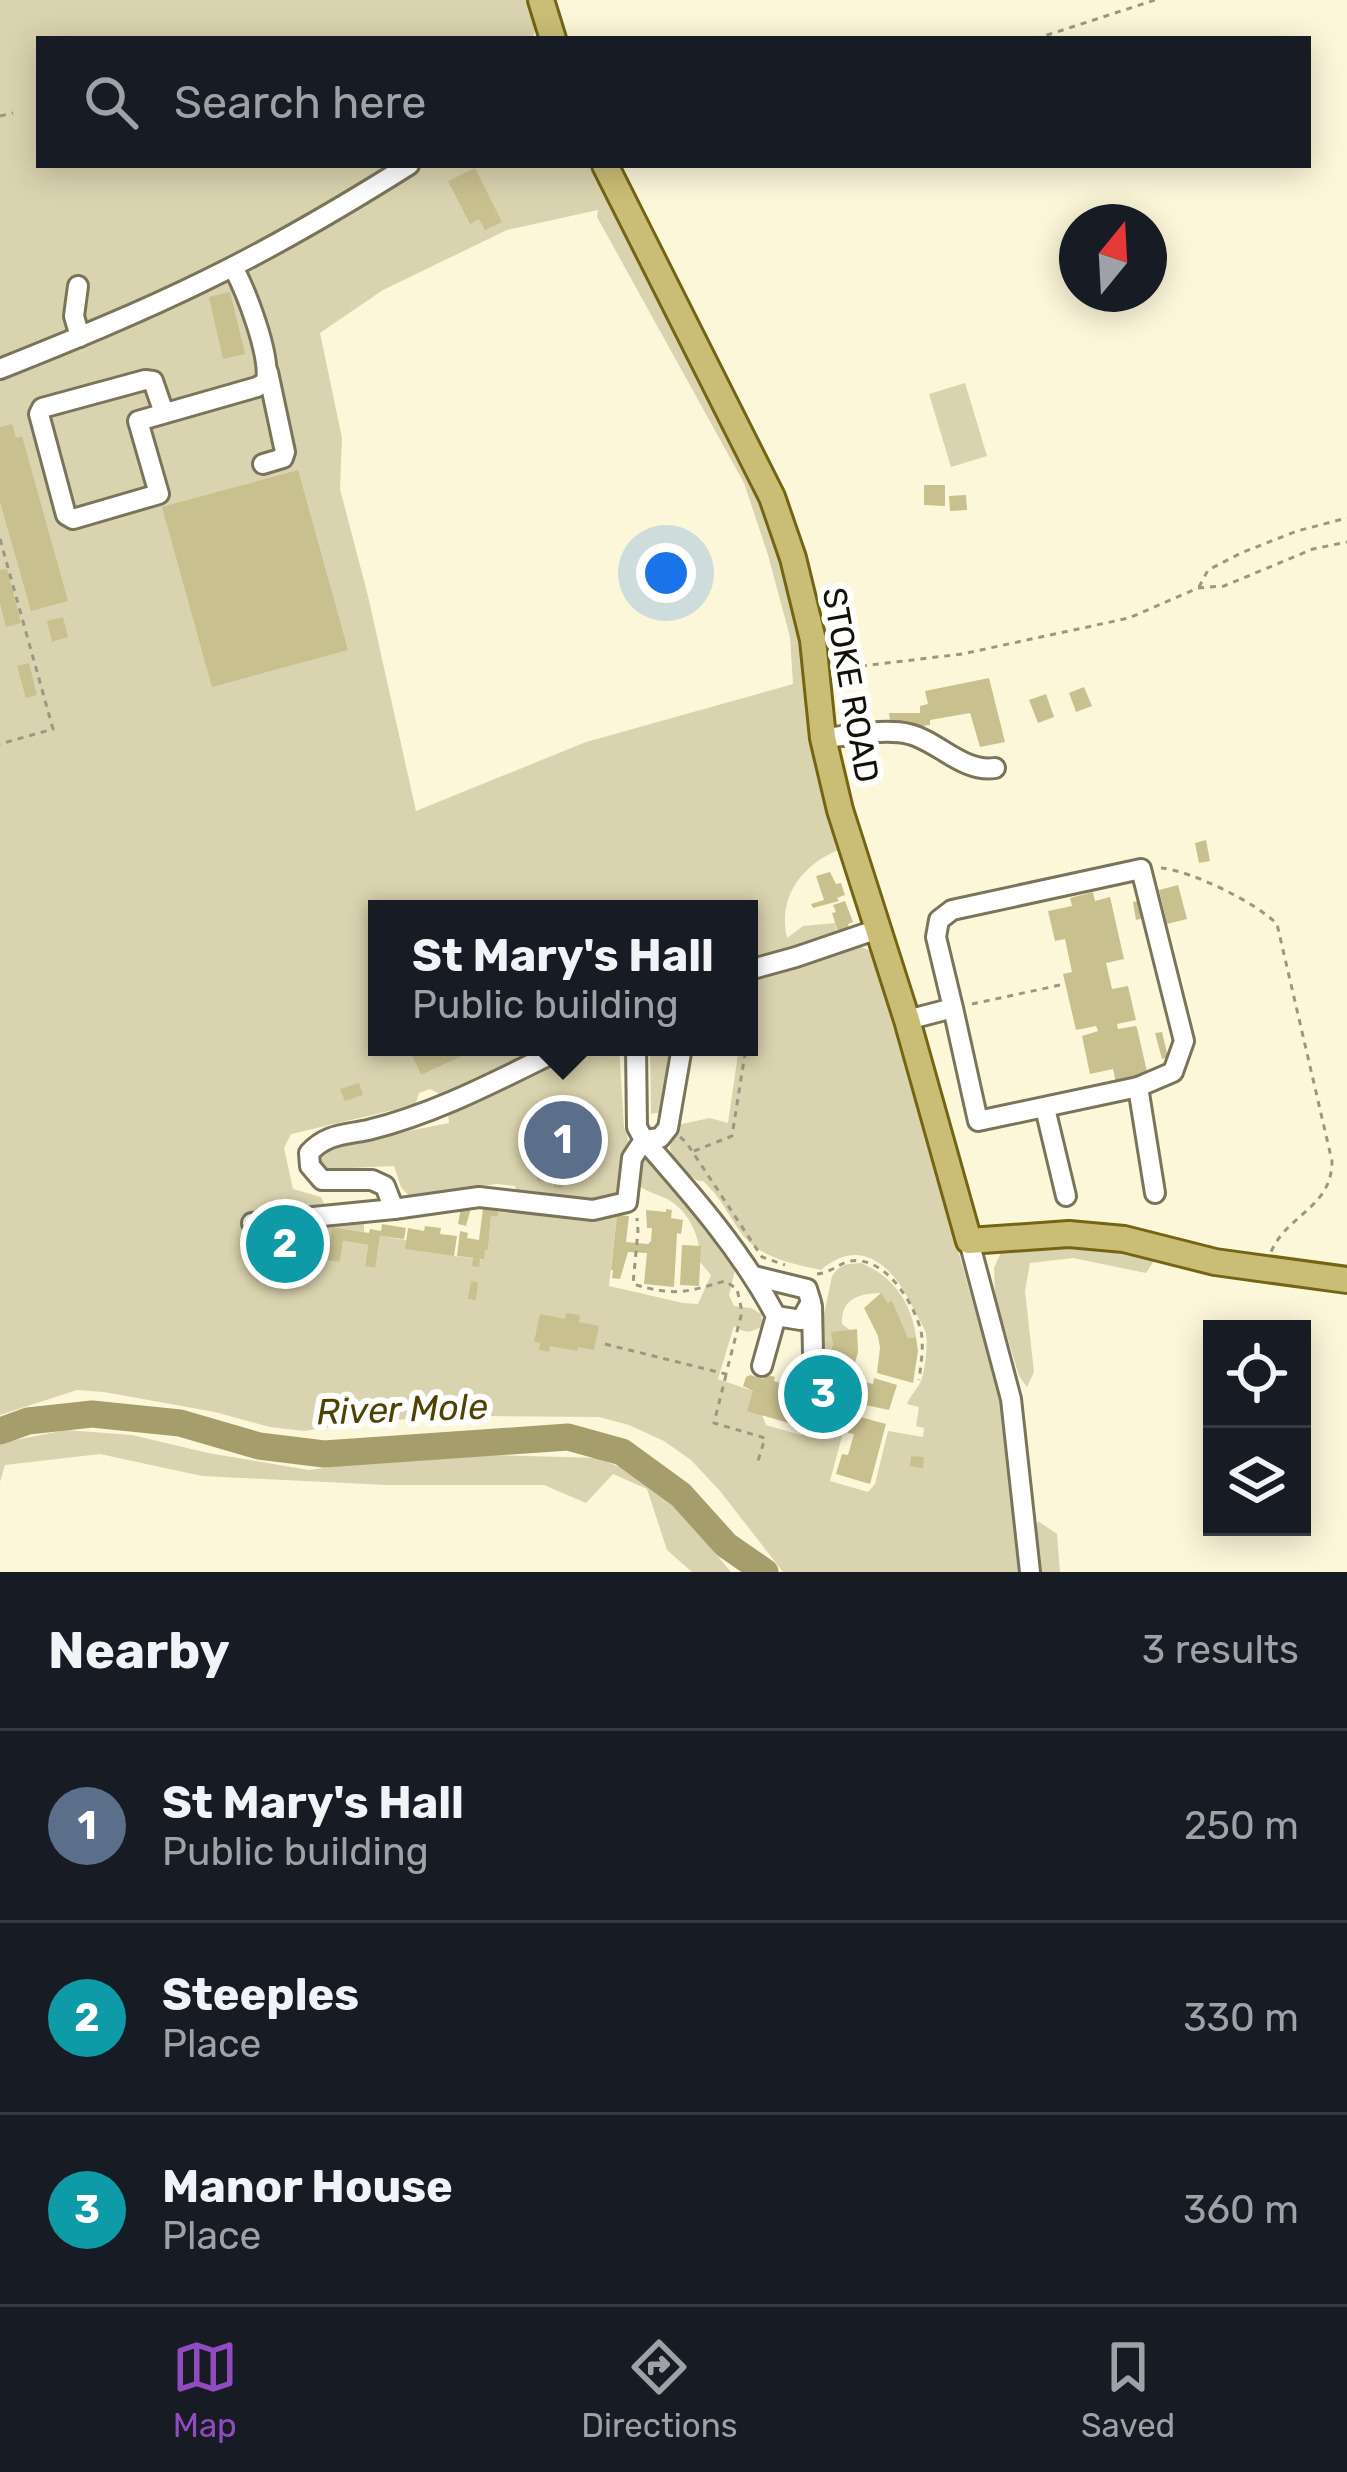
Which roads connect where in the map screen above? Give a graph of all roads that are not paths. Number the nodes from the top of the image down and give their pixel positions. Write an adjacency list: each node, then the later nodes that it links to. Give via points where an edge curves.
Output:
1 (541, 0): 2 (main road)
2 (552, 36)
3 (405, 168): 5 (street)
4 (607, 168): 12 (main road, STOKE ROAD, via 772,497 813,640)
5 (233, 266): 7 (street); 9 (street)
6 (79, 286): 7 (street)
7 (80, 337): 8 (street)
8 (0, 369)
9 (268, 372): 10 (street, via 257,387); 11 (street, via 285,452)
10 (164, 413): 10 (street, via 153,381 145,380 42,408 66,515 166,492 138,421)
11 (263, 464)
12 (823, 739): 13 (street, via 910,734 978,769); 14 (main road, STOKE ROAD)
13 (995, 769)
14 (878, 929): 15 (street); 17 (main road, STOKE ROAD)
15 (758, 967)
16 (952, 1008): 17 (street); 21 (street, via 936,937 939,920 952,910 1142,869 1184,1041 1173,1072); 22 (street, via 977,1120)
17 (907, 1019): 28 (main road, STOKE ROAD)
18 (547, 1056): 26 (street, via 446,1104 321,1140 309,1153 322,1180 372,1180 385,1186)
19 (636, 1056): 23 (street)
20 (680, 1056): 23 (street, via 668,1128)
21 (1138, 1087): 22 (street); 24 (street)
22 (1045, 1108): 25 (street)
23 (644, 1140): 26 (street, via 632,1158 627,1202 593,1210 479,1197); 29 (street)
24 (1155, 1192)
25 (1066, 1196)
26 (394, 1209): 27 (street)
27 (252, 1223)
28 (969, 1241): 30 (main road, via 1093,1235); 35 (street, via 1011,1399)
29 (754, 1276): 31 (street, via 807,1289); 32 (street)
30 (1347, 1280)
31 (811, 1302): 32 (street, via 801,1320); 33 (street)
32 (776, 1316): 34 (street)
33 (813, 1353)
34 (762, 1366)
35 (1030, 1572)

